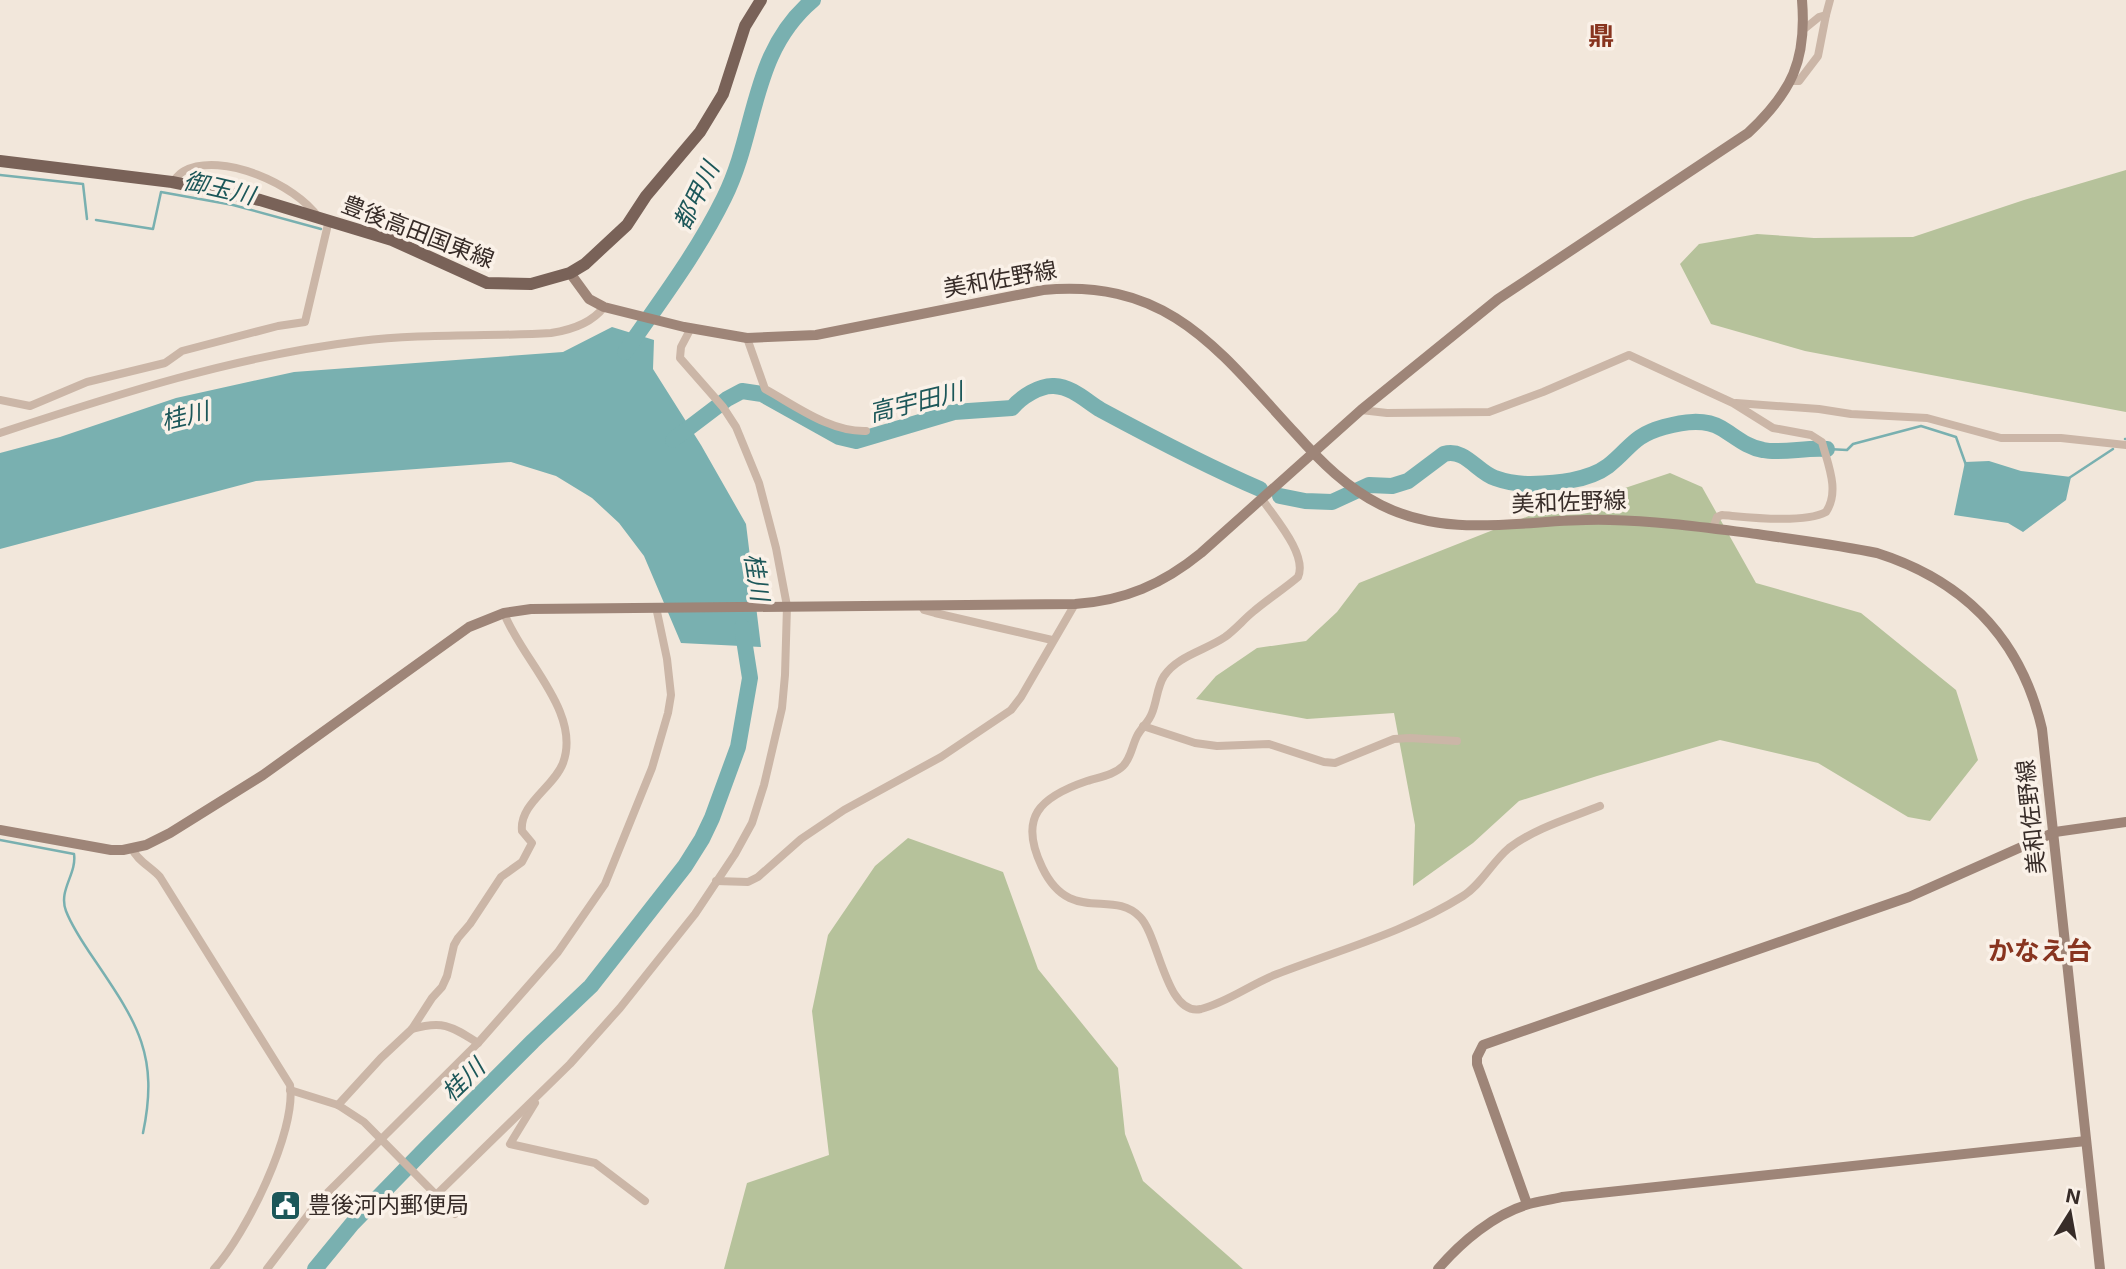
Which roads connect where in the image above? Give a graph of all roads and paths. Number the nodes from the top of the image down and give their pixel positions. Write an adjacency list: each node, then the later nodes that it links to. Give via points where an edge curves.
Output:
1 (761, 0): 10 (main road, 豊後高田国東線, via 745,26 723,94 700,132 627,225 595,256)
2 (1802, 0): 5 (street)
3 (1829, 0): 4 (street)
4 (1826, 15): 5 (street); 6 (street, via 1818,56 1798,80)
5 (1803, 30): 6 (street)
6 (1791, 81): 16 (street, via 1775,107 1748,133 1518,285)
7 (0, 161): 8 (main road, 豊後高田国東線)
8 (172, 182): 9 (main road, 豊後高田国東線); 9 (street, via 183,171 198,166 260,174)
9 (324, 218): 10 (main road, 豊後高田国東線, via 392,240 486,283 531,284); 14 (street, via 305,322 182,351 165,363 88,382 30,406)
10 (570, 272): 11 (street, 美和佐野線, via 589,299)
11 (604, 307): 12 (street, 美和佐野線); 18 (street, via 596,317 551,333 372,340 237,363)
12 (687, 327): 13 (street, 美和佐野線); 24 (street, via 680,358 720,404 744,444 771,526)
13 (747, 338): 17 (street, via 765,389 828,423); 20 (street, 美和佐野線, via 816,335 1043,290 1117,293 1169,313 1203,335)
14 (0, 400)
15 (1733, 403): 16 (street, via 1629,355 1489,412); 19 (street, via 1927,418 2001,438); 22 (street, via 1773,428 1811,435 1822,442 1833,492 1824,514 1773,519 1721,515)
16 (1361, 410): 20 (street)
17 (866, 431)
18 (0, 433)
19 (2126, 445)
20 (1314, 453): 21 (street); 22 (street, 美和佐野線, via 1363,496 1397,513 1455,527 1607,520)
21 (1262, 499): 23 (street, via 1164,580 1121,598); 29 (street, via 1297,551 1300,574 1224,638 1172,667)
22 (1713, 528): 34 (street, 美和佐野線, via 1877,553 1925,572 1967,600 2016,658 2032,694 2042,729)
23 (1074, 604): 25 (street); 28 (street)
24 (784, 606): 25 (street); 26 (street); 36 (street, via 785,675 774,749 752,823)
25 (921, 606): 28 (street, via 935,614)
26 (658, 607): 27 (street); 38 (street, via 671,695 652,768 618,853 605,884 558,952)
27 (504, 613): 35 (street, via 470,627 263,775 170,833); 37 (street, via 563,719 563,764 522,822 522,831 532,843 522,862 501,877 458,938 442,987)
28 (1052, 640): 36 (street, via 1017,704 995,720 941,757 844,810 801,839 758,877 748,882)
29 (1143, 726): 30 (street, via 1195,743 1269,744 1335,763 1394,739); 31 (street, via 1120,769 1050,799 1035,816 1031,836 1043,869 1061,894 1079,902 1122,907 1138,915 1150,933 1171,989 1190,1009 1205,1007 1273,975 1408,924 1464,896 1499,857 1523,839)
30 (1457, 741)
31 (1600, 806)
32 (2126, 822): 34 (street)
33 (0, 830): 35 (street, via 111,850)
34 (2055, 832): 43 (street, 美和佐野線); 46 (street, via 1909,897 1483,1045 1478,1064)
35 (132, 848): 39 (street, via 160,877)
36 (716, 881): 40 (street, via 620,1008)
37 (412, 1029): 38 (street, via 446,1025); 41 (street)
38 (478, 1043): 42 (street)
39 (290, 1090): 41 (street); 48 (street, via 283,1134 267,1178 228,1254)
40 (542, 1092): 44 (street); 45 (street, via 510,1144 595,1163)
41 (338, 1105): 42 (street, via 365,1122)
42 (382, 1140): 44 (street); 49 (street, via 318,1202)
43 (2086, 1141): 46 (street, via 1562,1197); 51 (street, 美和佐野線)
44 (435, 1193): 47 (street)
45 (645, 1201)
46 (1527, 1205): 50 (street, via 1471,1237)
47 (454, 1214)
48 (214, 1269)
49 (267, 1269)
50 (1438, 1269)
51 (2100, 1269)

